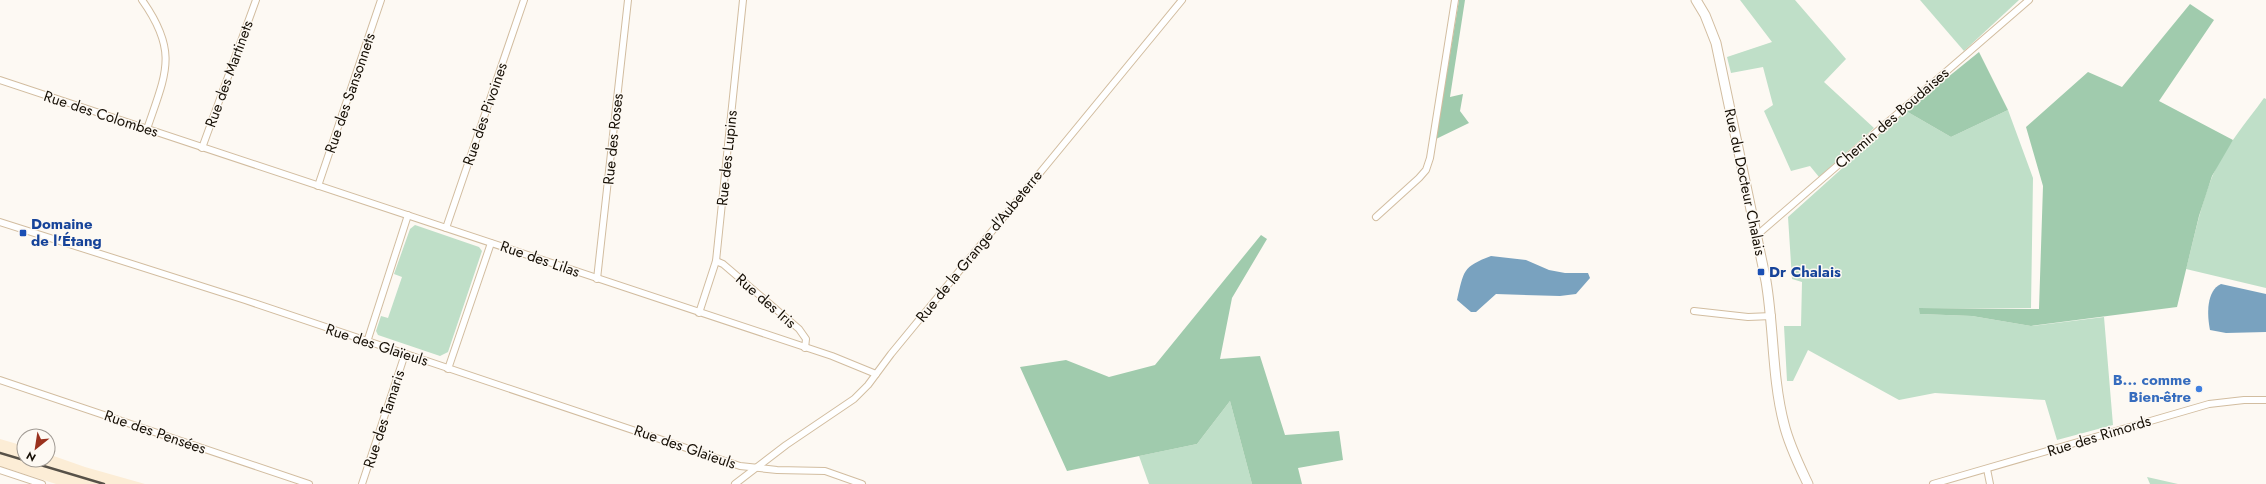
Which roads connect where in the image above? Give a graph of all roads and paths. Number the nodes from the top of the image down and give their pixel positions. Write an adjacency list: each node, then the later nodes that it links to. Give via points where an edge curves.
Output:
1 (142, 0): 12 (street, via 156,19 167,57 166,73)
2 (256, 0): 13 (street, Rue des Martinets)
3 (381, 0): 14 (street, Rue des Sansonnets)
4 (524, 0): 18 (street, Rue des Pivoines)
5 (628, 0): 22 (street, Rue des Roses)
6 (743, 0): 21 (street, Rue des Lupins)
7 (1182, 0): 30 (street, Rue de la Grange d'Aubeterre)
8 (1455, 0): 16 (street, via 1426,170)
9 (1696, 0): 19 (main road, Rue du Docteur Chalais, via 1716,43)
10 (2029, 0): 19 (street, Chemin des Boudaises)
11 (0, 80): 12 (street, Rue des Colombes)
12 (147, 129): 13 (street, Rue des Colombes)
13 (202, 148): 14 (street, Rue des Lilas)
14 (318, 186): 15 (street, Rue des Lilas)
15 (408, 216): 18 (street, Rue des Lilas); 26 (street)
16 (1376, 217)
17 (0, 222): 26 (street, Rue des Glaïeuls, via 245,300)
18 (446, 228): 20 (street, Rue des Lilas)
19 (1756, 236): 25 (main road, Rue du Docteur Chalais)
20 (491, 243): 22 (street, Rue des Lilas); 29 (street)
21 (716, 261): 24 (street, Rue des Lupins); 27 (street, Rue des Iris, via 723,264 799,329 806,339)
22 (597, 279): 24 (street, Rue des Lilas)
23 (1694, 311): 25 (street, via 1748,317)
24 (699, 313): 27 (street, Rue des Lilas)
25 (1772, 316): 41 (main road, Rue du Docteur Chalais, via 1778,394 1784,425)
26 (367, 342): 28 (street, Rue des Glaïeuls)
27 (805, 348): 30 (street, Rue des Lilas)
28 (405, 354): 29 (street, Rue des Glaïeuls); 38 (street, Rue des Tamaris)
29 (448, 369): 33 (street, Rue des Glaïeuls, via 740,466)
30 (876, 374): 33 (street, Rue de la Grange d'Aubeterre, via 854,399)
31 (0, 380): 37 (street, Rue des Pensées)
32 (2266, 400): 34 (street, Rue des Rimords, via 2209,404)
33 (755, 468): 39 (street, Rue de la Grange d'Aubeterre); 40 (street, Rue des Glaïeuls, via 825,471)
34 (1988, 469): 42 (street, Rue des Rimords); 43 (street)
35 (0, 470): 36 (street)
36 (42, 484)
37 (309, 484)
38 (362, 484)
39 (734, 484)
40 (862, 484)
41 (1808, 484)
42 (1933, 484)
43 (1990, 484)

